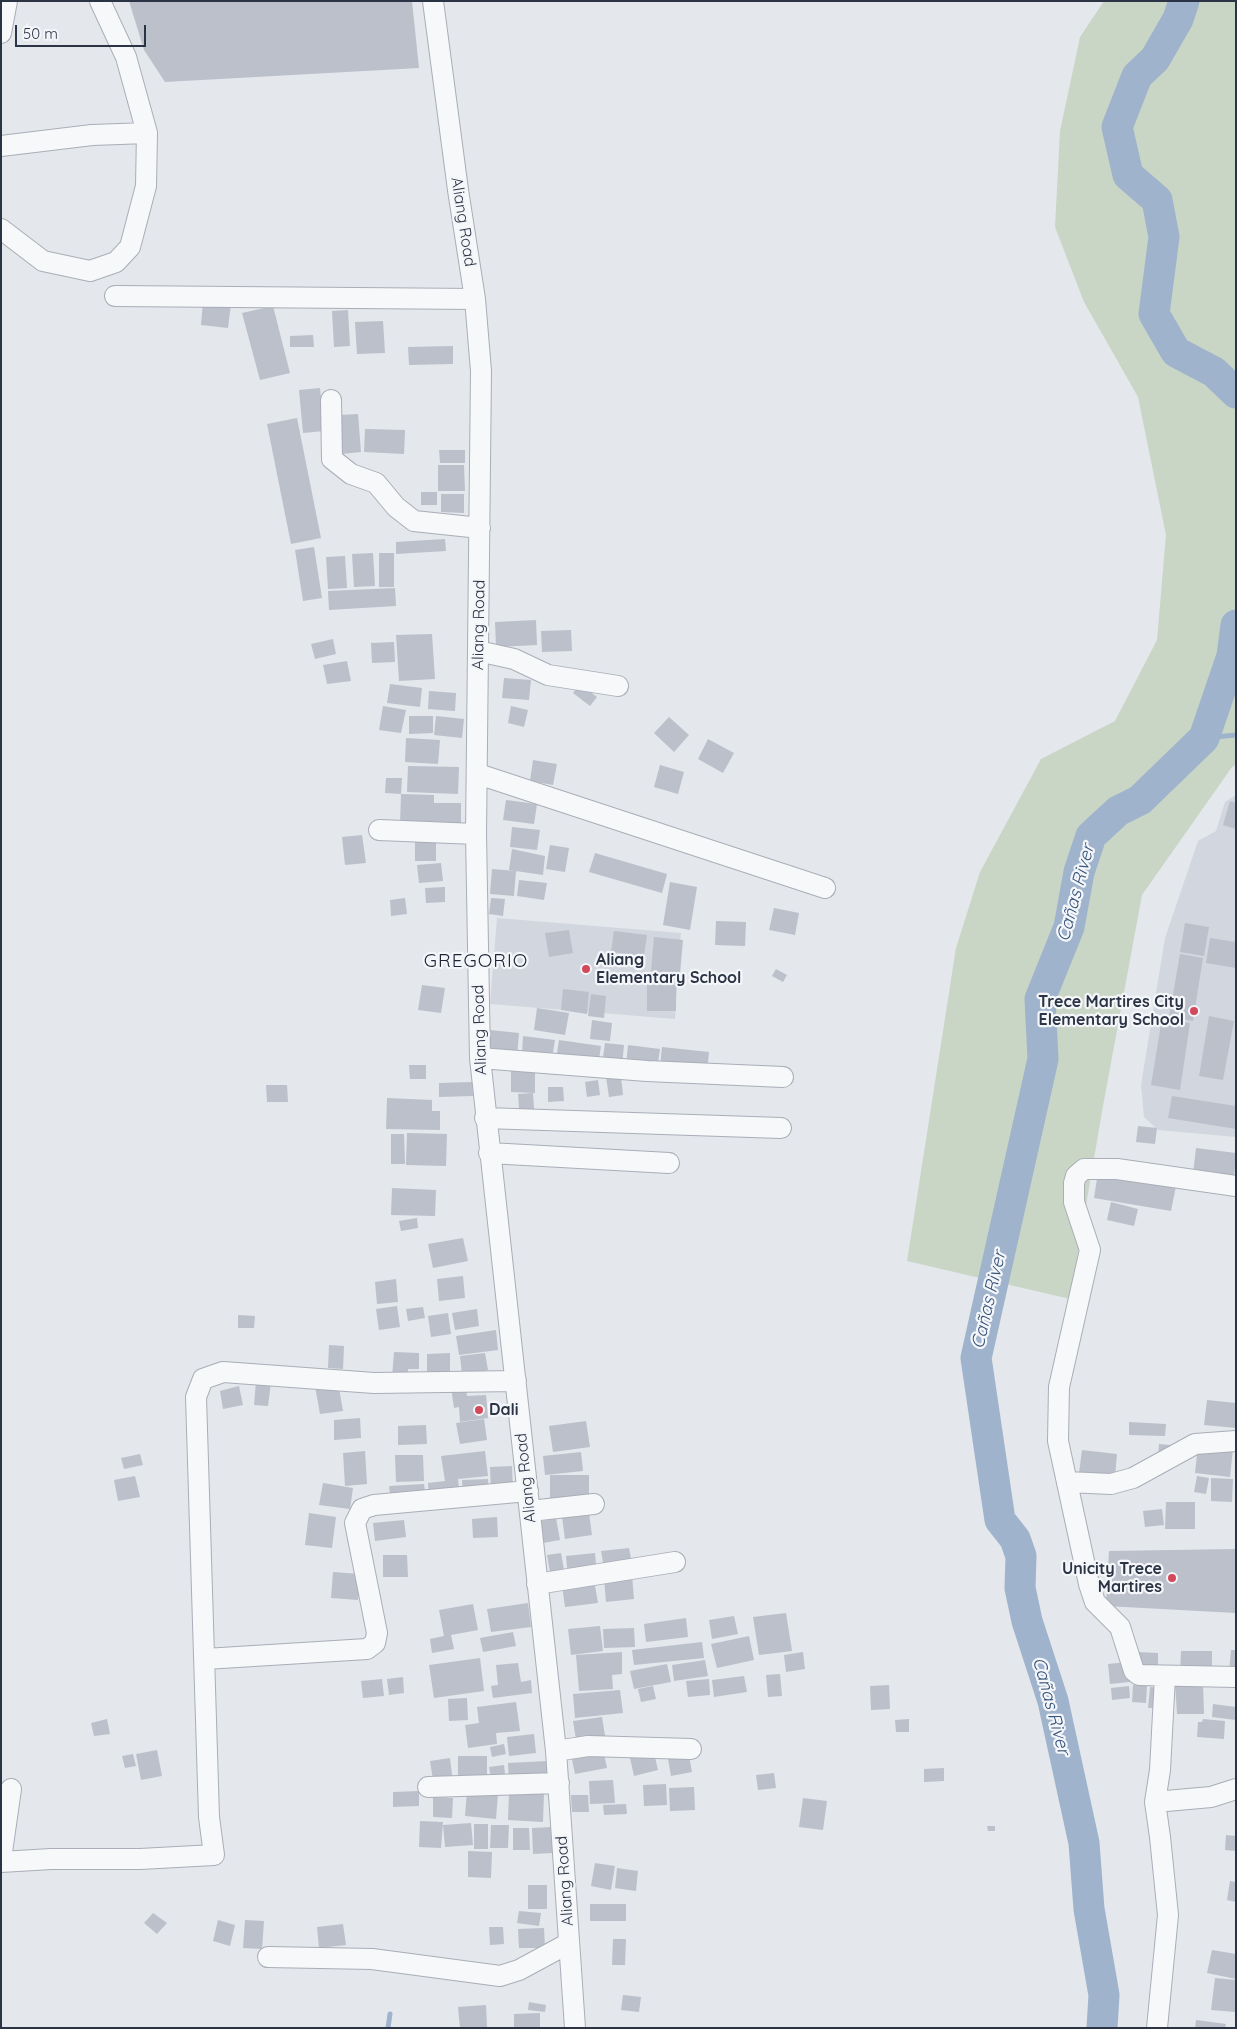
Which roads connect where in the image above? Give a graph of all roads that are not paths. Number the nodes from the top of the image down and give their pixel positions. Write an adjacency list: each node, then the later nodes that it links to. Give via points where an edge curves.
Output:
1 (7, 1): 4 (street)
2 (100, 1): 5 (street, via 126,58)
3 (433, 1): 9 (street, Aliang Road)
4 (1, 33)
5 (147, 133): 6 (street, via 92,135); 7 (street, via 146,186 130,247 116,262 90,271 43,261)
6 (1, 146)
7 (1, 229)
8 (115, 296): 9 (street)
9 (474, 299): 11 (street, Aliang Road, via 481,371)
10 (331, 400): 11 (street, via 332,460 351,474 376,483 396,507 414,521)
11 (480, 528): 12 (street, Aliang Road)
12 (478, 651): 13 (street, via 514,659 548,676); 14 (street, Aliang Road)
13 (618, 686)
14 (478, 774): 16 (street, Aliang Road); 17 (street)
15 (378, 830): 16 (street)
16 (476, 834): 18 (street, Aliang Road)
17 (826, 888)
18 (480, 1058): 19 (street, via 647,1071); 20 (street, Aliang Road)
19 (783, 1077)
20 (485, 1118): 21 (street); 22 (street, Aliang Road)
21 (780, 1128)
22 (489, 1153): 23 (street); 25 (street, Aliang Road)
23 (669, 1164)
24 (1236, 1186): 27 (street, via 1117,1169 1084,1169 1076,1176 1074,1202 1090,1250 1059,1387 1058,1440)
25 (516, 1381): 28 (street, Aliang Road); 33 (street, via 374,1383 223,1372 203,1379 196,1397)
26 (1236, 1441): 27 (street, via 1195,1444 1133,1478 1111,1484)
27 (1067, 1482): 34 (street, via 1095,1602 1120,1627 1134,1671 1139,1676)
28 (528, 1491): 30 (street, Aliang Road); 33 (street, via 374,1505 362,1509 355,1523 377,1633 375,1643 367,1649)
29 (594, 1504): 30 (street)
30 (530, 1510): 32 (street, Aliang Road)
31 (675, 1562): 32 (street)
32 (538, 1584): 37 (street, Aliang Road)
33 (205, 1659): 43 (street, via 209,1817 214,1855)
34 (1165, 1676): 35 (street); 42 (street)
35 (1236, 1677)
36 (691, 1749): 37 (street, via 588,1746)
37 (556, 1751): 38 (street, Aliang Road)
38 (559, 1783): 39 (street); 44 (street, Aliang Road)
39 (428, 1787)
40 (11, 1789): 43 (street)
41 (1236, 1790): 42 (street, via 1212,1797)
42 (1155, 1802): 47 (street, via 1168,1914)
43 (1, 1860)
44 (569, 1942): 45 (street, via 519,1970 500,1976 372,1959); 46 (street, Aliang Road)
45 (268, 1957)
46 (575, 2028)
47 (1157, 2028)

